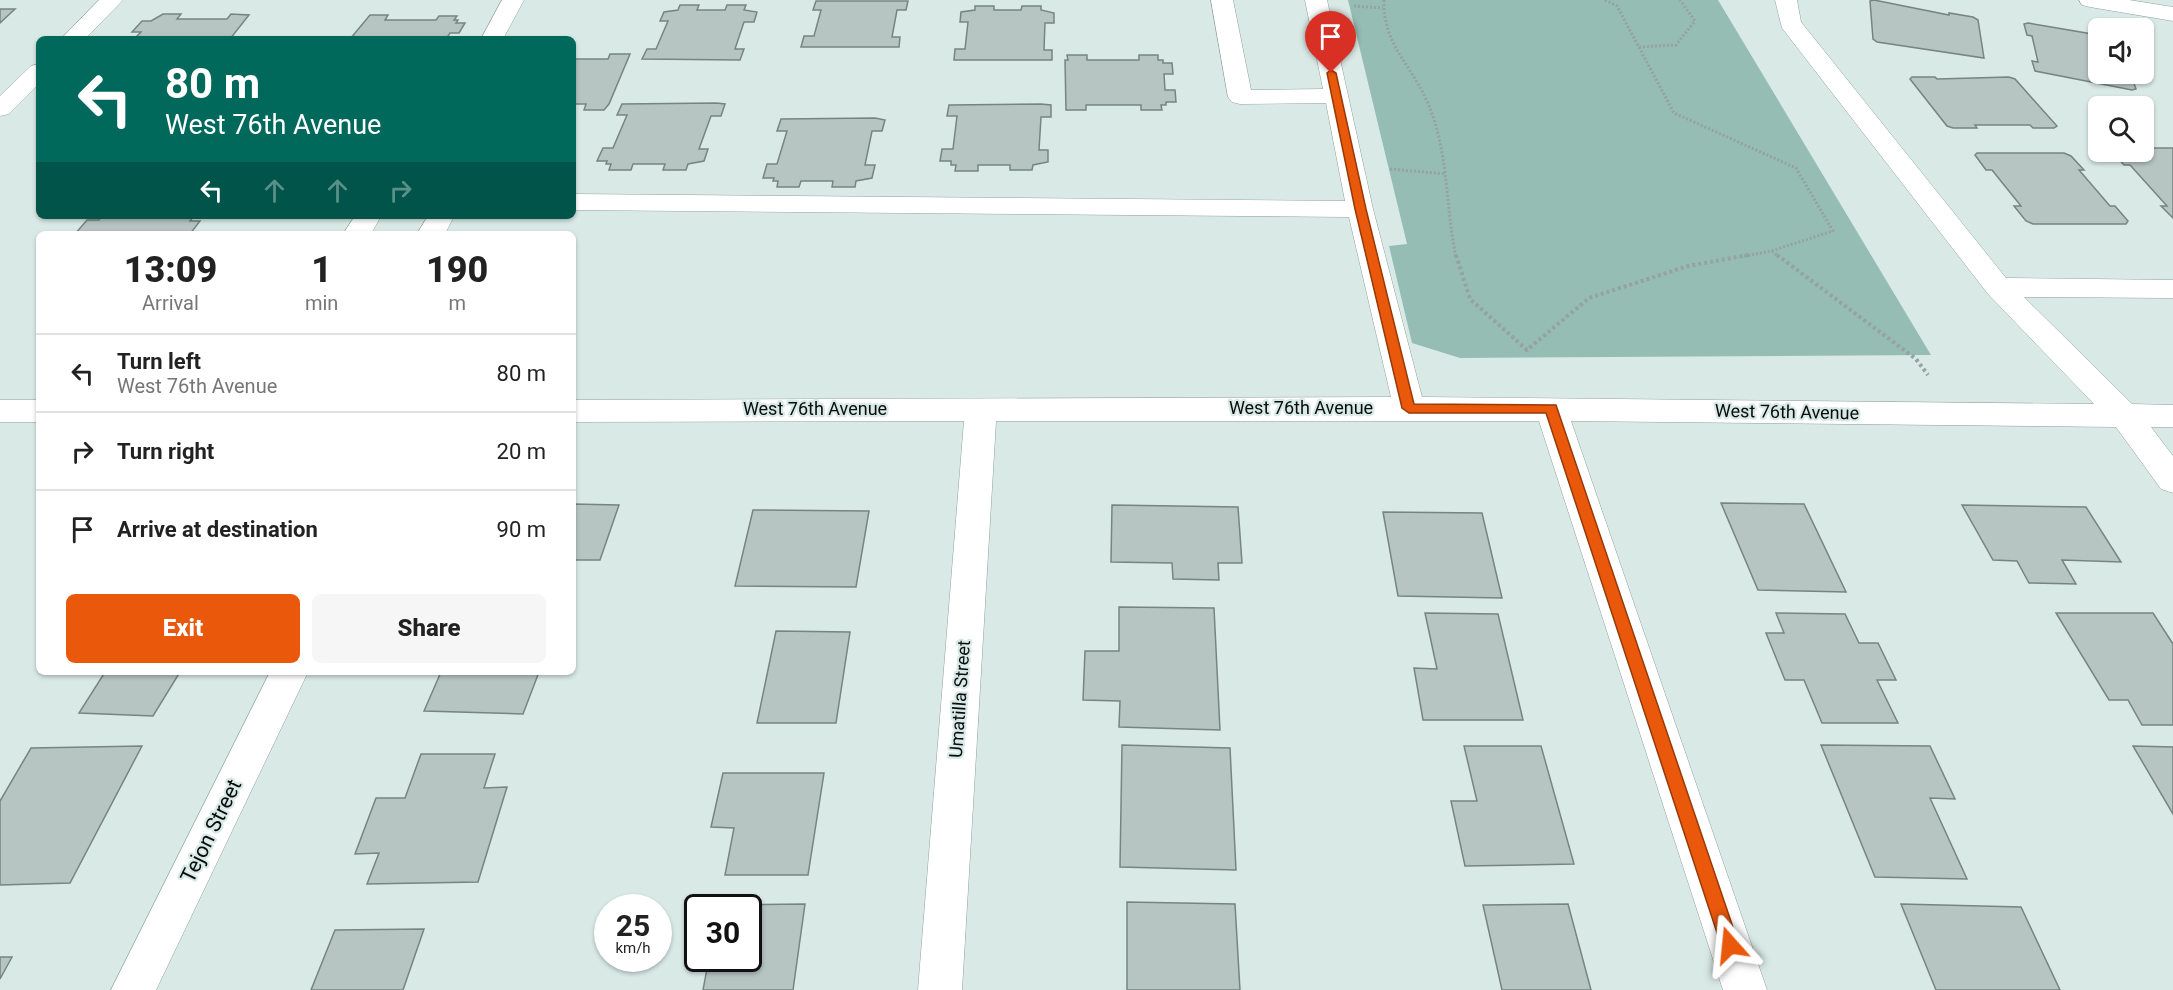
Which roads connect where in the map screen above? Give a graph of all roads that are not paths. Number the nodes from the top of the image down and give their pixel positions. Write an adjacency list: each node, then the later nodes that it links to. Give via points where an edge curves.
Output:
1 (112, 0): 8 (street)
2 (513, 0): 9 (street)
3 (1222, 0): 11 (street, via 1240,97)
4 (1316, 0): 11 (street)
5 (1786, 0): 15 (street, via 1790,22)
6 (2090, 0): 7 (street)
7 (2173, 14)
8 (75, 36)
9 (494, 36)
10 (36, 74): 12 (street)
11 (1336, 96): 14 (street)
12 (0, 109)
13 (576, 202): 14 (street)
14 (1360, 209): 18 (street)
15 (1998, 287): 16 (street); 23 (street)
16 (2173, 289)
17 (981, 408): 18 (street, West 76th Avenue); 22 (street, West 76th Avenue); 28 (street, Umatilla Street)
18 (1409, 408): 19 (street, West 76th Avenue)
19 (1551, 409): 23 (street, West 76th Avenue); 29 (street)
20 (0, 411): 21 (street)
21 (36, 411)
22 (576, 411)
23 (2125, 416): 24 (street, West 76th Avenue); 25 (street)
24 (2173, 416)
25 (2173, 480)
26 (288, 675): 27 (street, Tejon Street)
27 (133, 990)
28 (940, 990)
29 (1745, 990)

